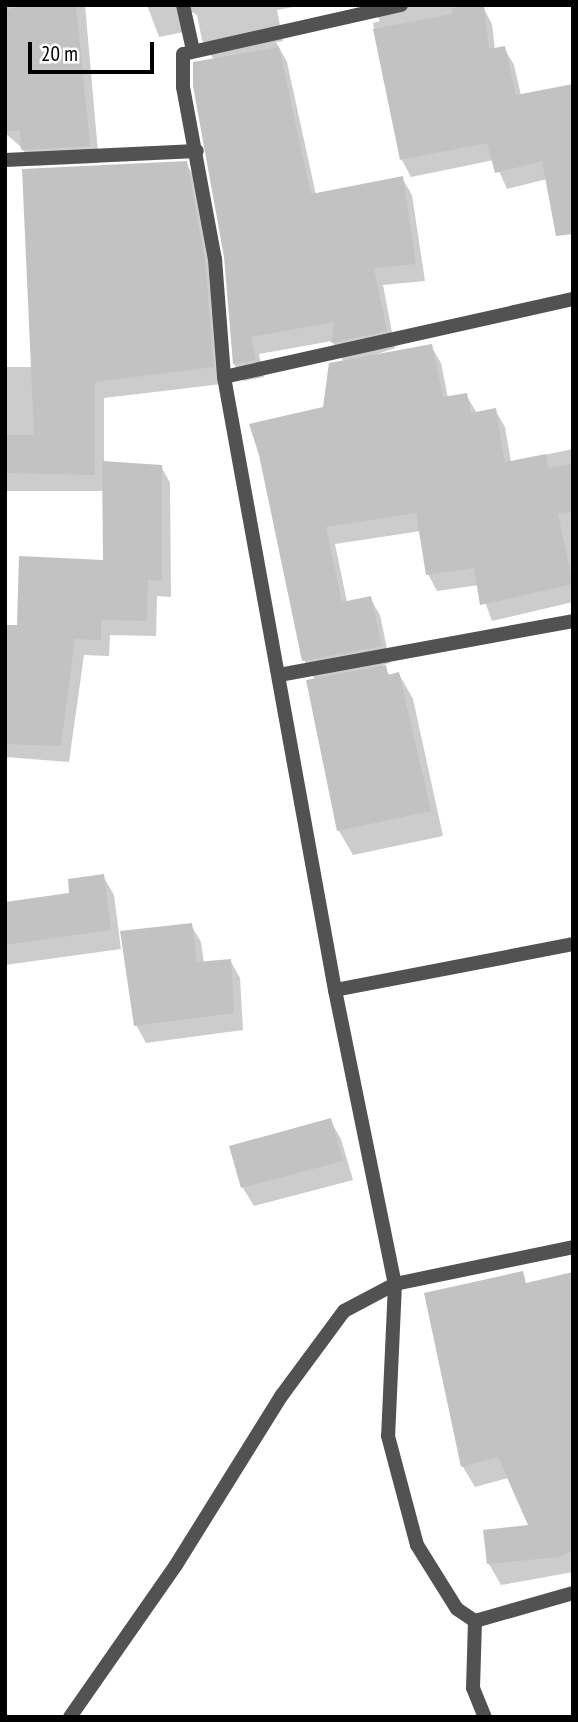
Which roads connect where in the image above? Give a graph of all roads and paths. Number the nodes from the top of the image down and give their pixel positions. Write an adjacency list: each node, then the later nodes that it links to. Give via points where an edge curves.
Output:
1 (183, 5): 3 (street)
2 (401, 5): 3 (street)
3 (193, 50): 4 (street, via 183,54 183,87)
4 (197, 151): 5 (street); 7 (street, via 215,259)
5 (5, 160)
6 (573, 299): 7 (street)
7 (224, 377): 9 (street)
8 (573, 621): 9 (street)
9 (279, 675): 11 (street)
10 (573, 944): 11 (street)
11 (335, 990): 13 (street)
12 (573, 1247): 13 (street)
13 (395, 1284): 15 (street, via 388,1436 417,1545 457,1609); 16 (street, via 344,1311 316,1345 176,1565)
14 (573, 1593): 15 (street)
15 (475, 1621): 17 (street, via 473,1688)
16 (70, 1717)
17 (485, 1717)

